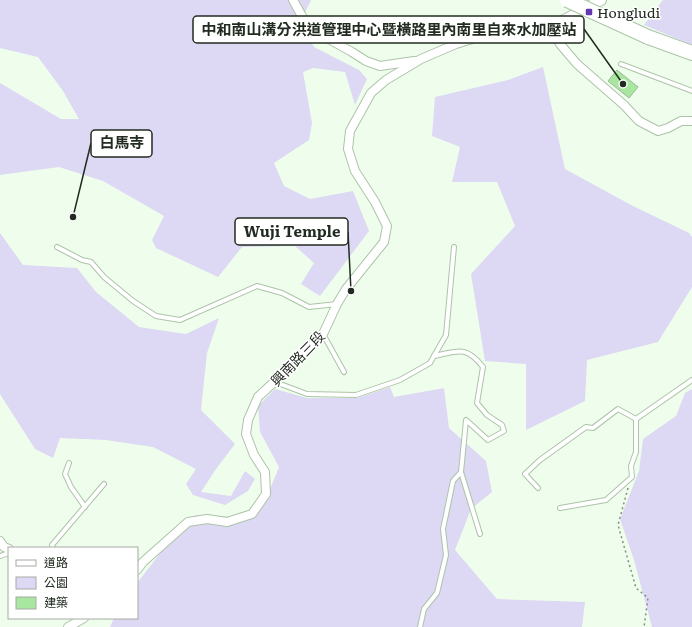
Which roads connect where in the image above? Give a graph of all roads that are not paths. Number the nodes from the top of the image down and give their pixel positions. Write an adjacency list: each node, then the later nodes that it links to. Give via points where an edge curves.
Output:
1 (293, 0): 6 (street, via 304,18 318,33 366,61 380,66)
2 (567, 0): 5 (highway, bridge, via 648,37)
3 (601, 0): 4 (street)
4 (556, 24): 6 (street, 興南路三段, via 542,24 485,35 456,44); 9 (street, via 556,36 560,44 577,64 639,121 658,131 681,121)
5 (692, 53)
6 (421, 60): 12 (street, 興南路三段, via 386,80 371,93 350,131 348,148 355,171 387,226 384,242)
7 (621, 64): 8 (lane)
8 (692, 91)
9 (692, 121)
10 (57, 247): 12 (lane, via 91,262 104,277 156,316 180,320 257,286 282,292 309,307)
11 (454, 247): 14 (lane, via 446,335)
12 (337, 304): 13 (street, 興南路三段)
13 (323, 334): 15 (lane); 17 (street, 興南路三段)
14 (434, 356): 17 (lane, via 430,363 400,380 356,395 307,394); 20 (lane, via 461,350 476,358 483,367 477,403 487,415 502,425 504,431 488,440 466,420)
15 (344, 372)
16 (692, 380): 18 (lane)
17 (274, 382): 29 (street, 興南路三段, via 258,397 248,420 246,434 254,455 265,472 266,494 252,514 227,522 207,519 188,522)
18 (636, 419): 22 (lane, via 618,409 593,428 586,427 525,474); 24 (lane, via 636,452 631,466 632,477 606,500)
19 (69, 464): 23 (lane, via 65,474)
20 (461, 472): 25 (lane); 32 (lane, via 453,482 443,529 446,555 438,593 424,609)
21 (104, 484): 23 (lane)
22 (538, 488)
23 (85, 507): 27 (lane, via 52,544)
24 (560, 508)
25 (480, 534)
26 (0, 541): 28 (street)
27 (53, 547)
28 (8, 549)
29 (138, 569)
30 (82, 619): 31 (street)
31 (68, 627)
32 (420, 627)

